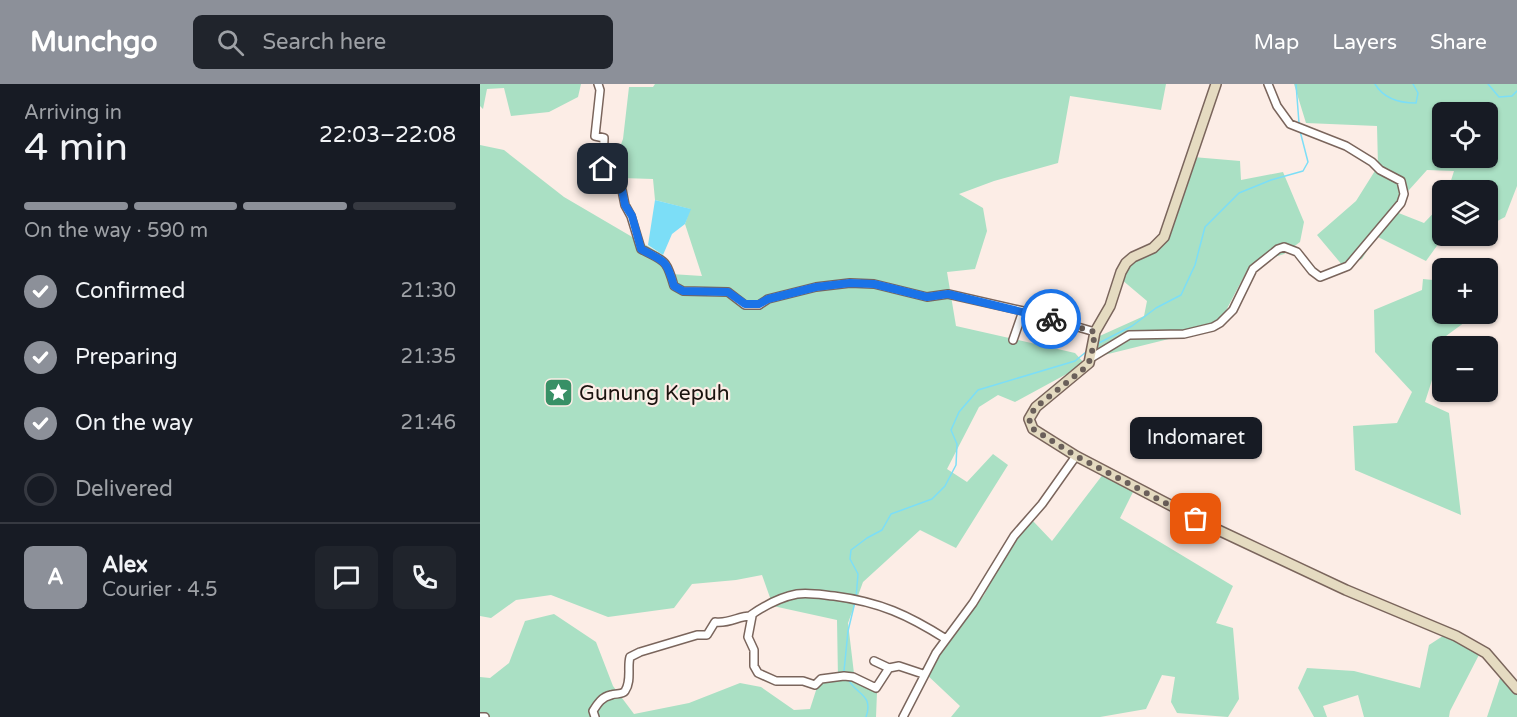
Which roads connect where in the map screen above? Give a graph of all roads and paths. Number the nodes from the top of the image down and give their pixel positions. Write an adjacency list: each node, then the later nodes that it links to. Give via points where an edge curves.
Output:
1 (598, 84): 4 (street, via 595,136 604,138 603,169 613,175 622,190 641,249 662,258 674,286 683,291 728,292 745,304 759,304 816,287 874,284 927,297 948,294)
2 (1216, 84): 5 (main road, via 1164,237 1126,263)
3 (1268, 84): 7 (street, via 1290,124 1346,146 1396,177 1404,187 1401,203 1348,266 1320,276 1297,252 1278,249 1253,268 1233,310 1220,323 1184,334 1129,335)
4 (1023, 311): 5 (street); 6 (street)
5 (1094, 336): 7 (main road)
6 (1013, 339)
7 (1091, 356): 8 (main road, via 1086,367 1036,407 1029,419 1033,429)
8 (1076, 456): 10 (street, via 1014,536); 14 (main road, via 1216,529 1456,636 1486,653)
9 (751, 615): 10 (street, via 797,594 815,594 891,609); 12 (street, via 748,637 754,650 754,666 758,673 776,681 815,685 821,679 844,676 876,688); 17 (street, via 724,624 716,622 707,635 630,657 625,691 600,700 593,711)
10 (946, 639): 13 (street)
11 (874, 661): 12 (street)
12 (889, 668): 13 (street, via 899,666)
13 (923, 674): 18 (street)
14 (1517, 689)
15 (480, 717): 16 (street)
16 (485, 717)
17 (595, 717)
18 (903, 717)

